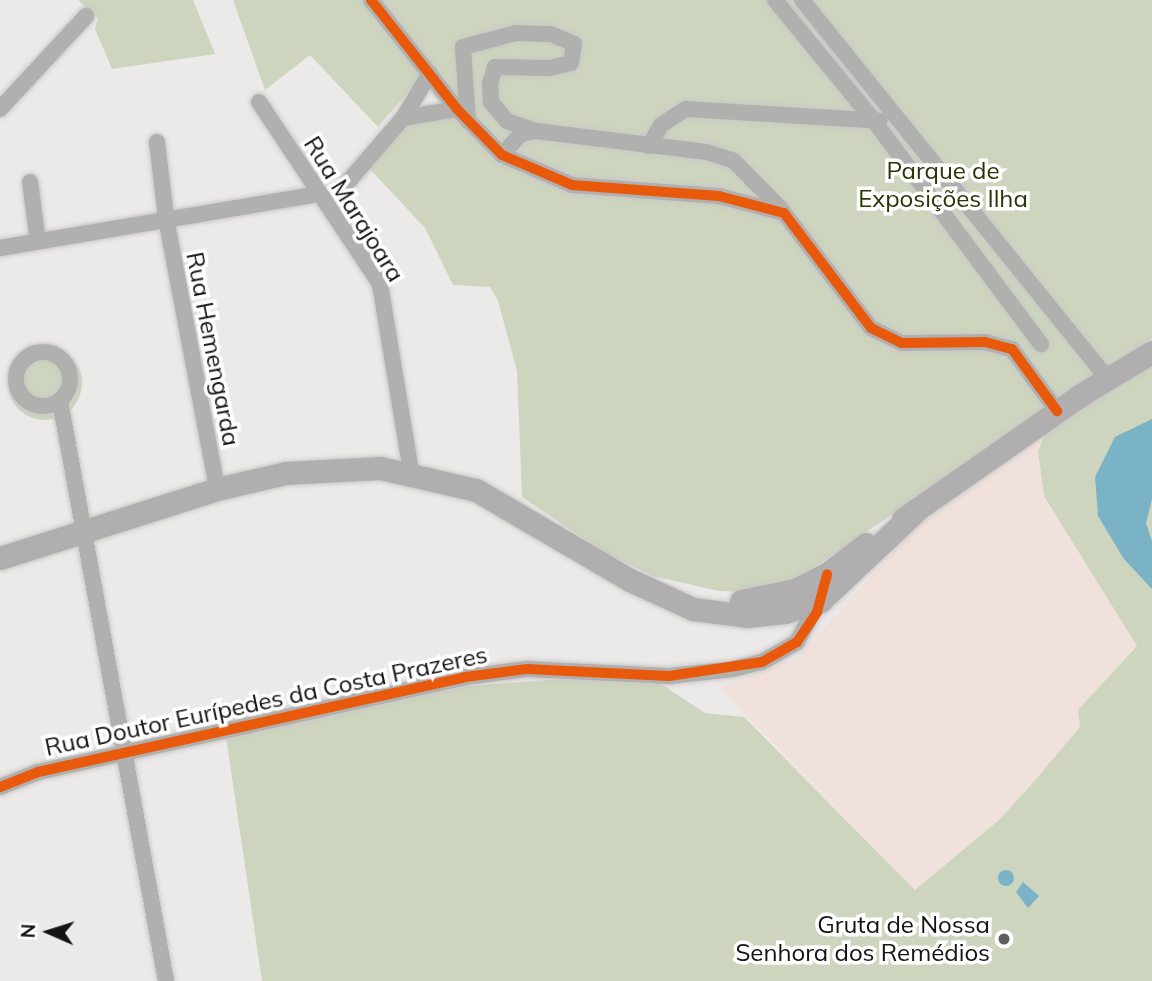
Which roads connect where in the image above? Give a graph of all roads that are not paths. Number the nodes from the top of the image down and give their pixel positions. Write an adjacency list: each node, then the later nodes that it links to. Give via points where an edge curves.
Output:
1 (371, 0): 5 (street)
2 (775, 0): 11 (street)
3 (802, 0): 10 (street)
4 (86, 16): 7 (street)
5 (429, 73): 8 (street); 9 (street)
6 (259, 102): 17 (street, Rua Marajoara)
7 (0, 109)
8 (463, 115): 9 (street); 12 (street, via 463,47 516,33 551,34 573,44 571,63 549,68 495,67 490,83 491,102 507,121); 15 (street)
9 (403, 118): 17 (street)
10 (897, 120): 11 (street); 24 (street)
11 (874, 121): 14 (street, via 686,109 661,125); 22 (street)
12 (536, 131): 14 (street); 15 (street, via 520,134)
13 (157, 142): 19 (street, Rua Hemengarda)
14 (649, 146): 18 (street, via 707,152 734,161)
15 (502, 155): 18 (street, via 572,185 746,200)
16 (30, 182): 20 (street)
17 (324, 200): 19 (street); 27 (street, Rua Marajoara, via 368,264 384,299)
18 (784, 213): 26 (street, via 871,328 902,343 985,342 1012,349)
19 (166, 218): 20 (street); 28 (street, Rua Hemengarda)
20 (38, 241): 21 (street)
21 (0, 248)
22 (1041, 344)
23 (1152, 352): 24 (main road)
24 (1107, 378): 26 (main road)
25 (60, 401): 30 (street)
26 (1057, 411): 29 (main road)
27 (411, 472): 28 (main road, via 317,469); 33 (main road, via 498,501 630,580)
28 (217, 489): 30 (main road)
29 (916, 511): 32 (main road); 34 (main road)
30 (86, 534): 31 (main road); 35 (street)
31 (0, 558)
32 (827, 574): 33 (main road, via 786,593 755,600 708,602); 34 (street, Rua Doutor Eurípedes da Costa Prazeres)
33 (655, 590): 34 (main road, via 693,609 731,615 785,612)
34 (820, 601): 35 (street, Rua Doutor Eurípedes da Costa Prazeres, via 797,642 762,662 733,669 669,676 559,669 497,673 406,689)
35 (127, 754): 36 (street, Rua Doutor Eurípedes da Costa Prazeres, via 38,772); 37 (street)
36 (0, 787)
37 (166, 981)

